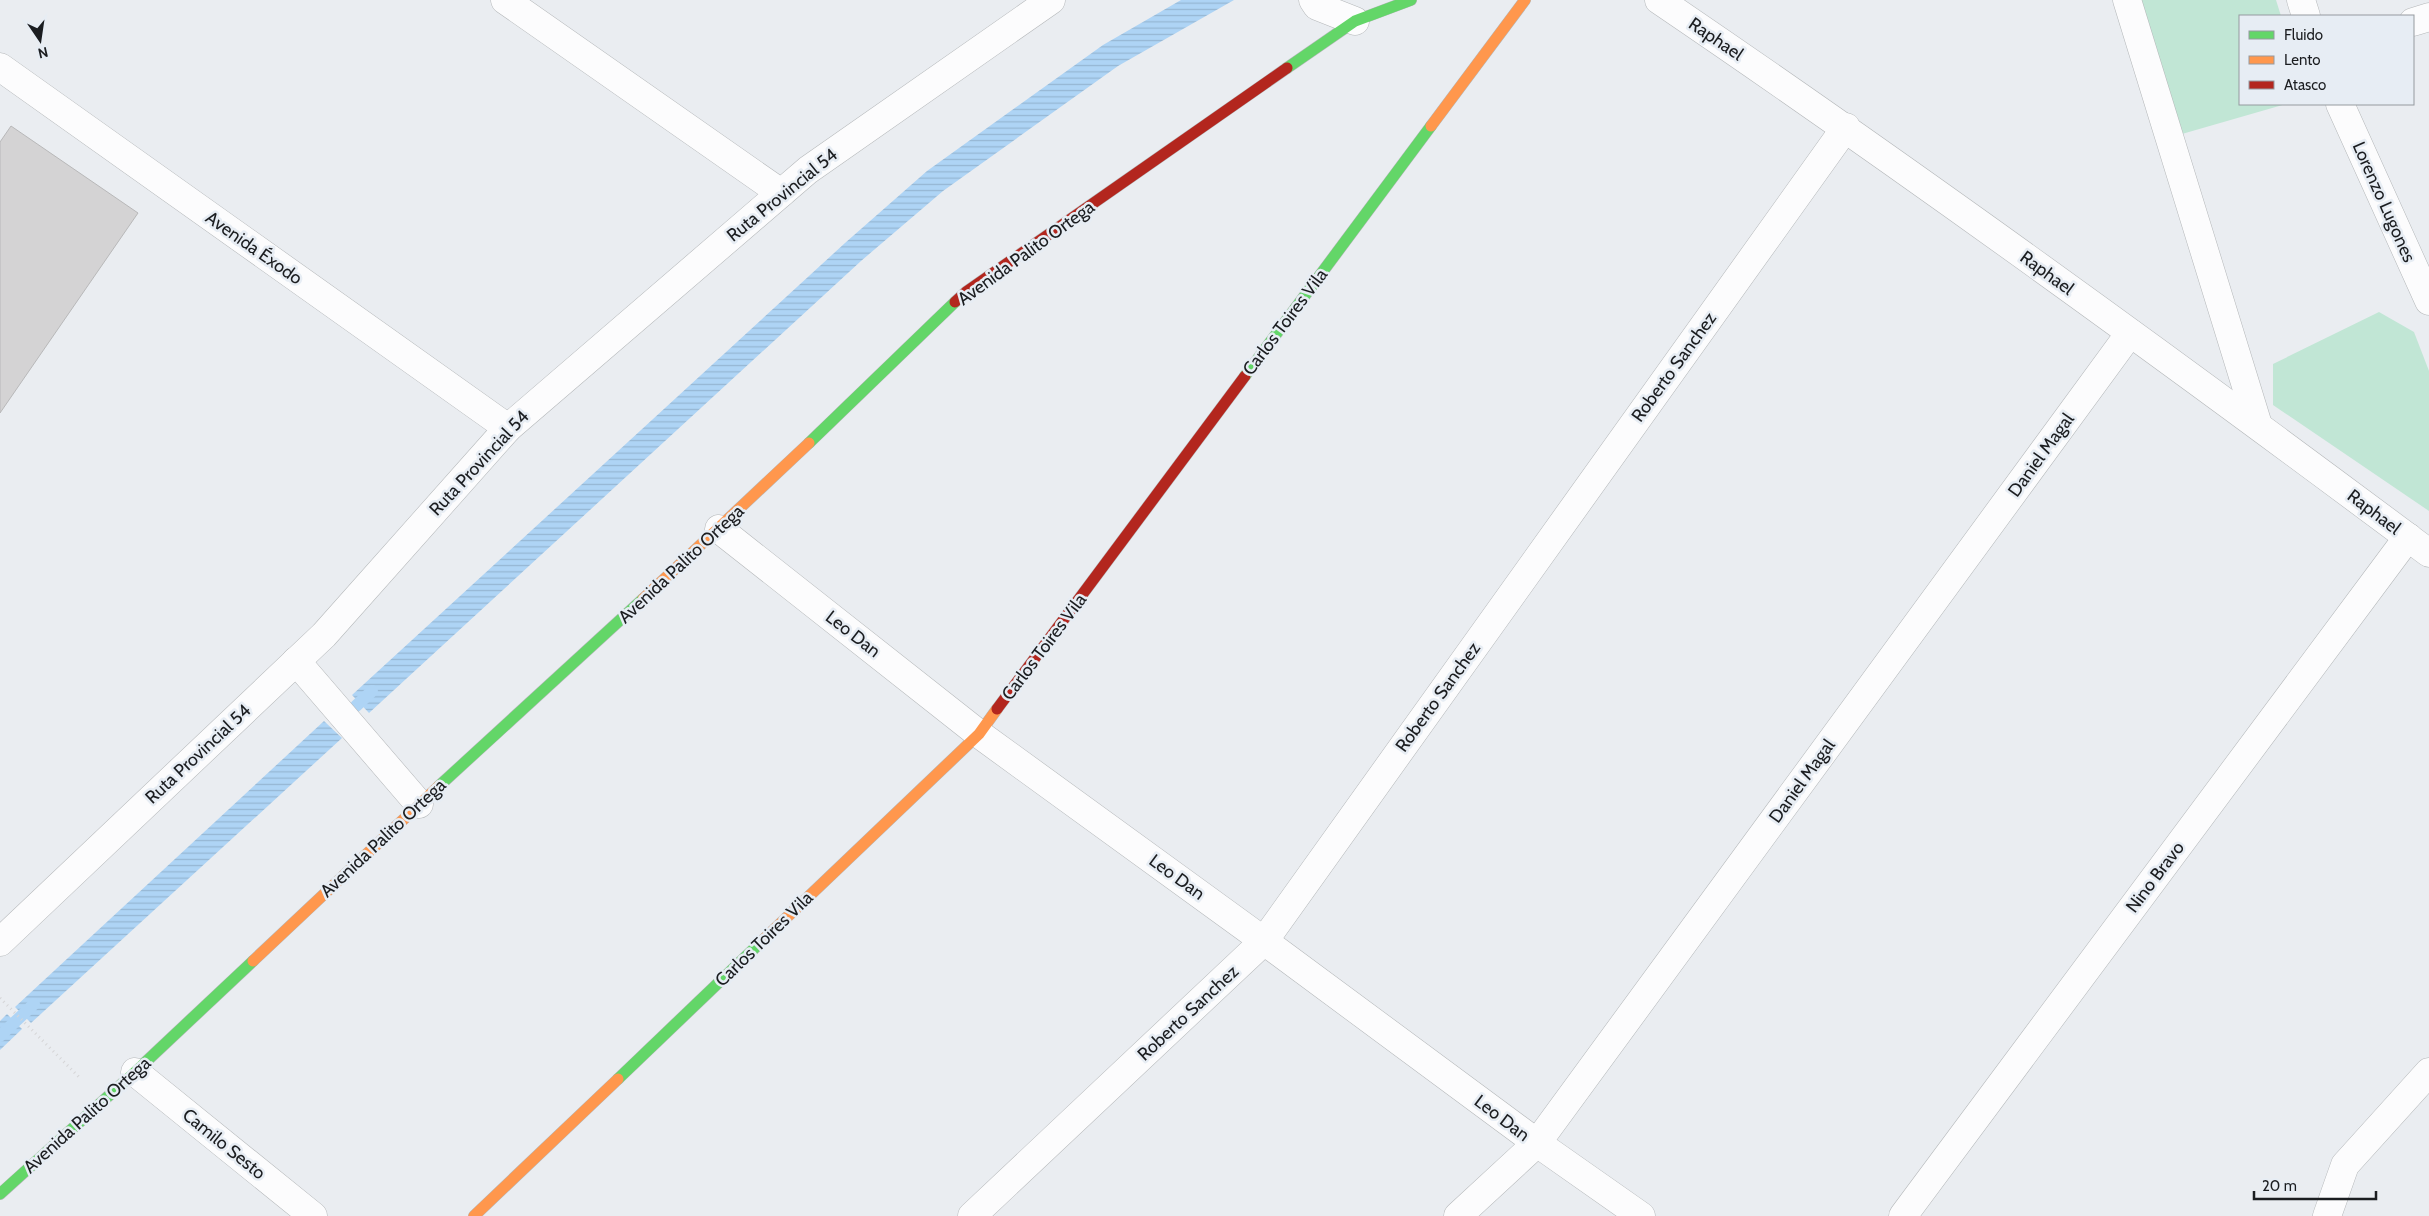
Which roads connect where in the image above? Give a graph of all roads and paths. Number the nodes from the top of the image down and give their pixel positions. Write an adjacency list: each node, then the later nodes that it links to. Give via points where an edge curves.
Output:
1 (506, 0): 16 (street)
2 (1051, 0): 16 (street, Ruta Provincial 54, via 808,170)
3 (1411, 0): 11 (street, Avenida Palito Ortega)
4 (1525, 0): 25 (street, Carlos Toires Vila)
5 (1659, 0): 15 (street, Raphael)
6 (2127, 0): 19 (street)
7 (2301, 0): 9 (street)
8 (1315, 3): 11 (street)
9 (2306, 15)
10 (2429, 17): 12 (street)
11 (1355, 21): 21 (street, Avenida Palito Ortega, via 966,292)
12 (2414, 22)
13 (0, 67): 20 (street, Avenida Éxodo)
14 (2340, 105): 17 (street, Lorenzo Lugones)
15 (1846, 127): 18 (street, Raphael); 27 (street, Roberto Sanchez)
16 (781, 193): 20 (street, Ruta Provincial 54)
17 (2429, 301)
18 (2130, 333): 19 (street, Raphael); 33 (street, Daniel Magal)
19 (2258, 425): 22 (street, Raphael)
20 (508, 428): 24 (street, Ruta Provincial 54, via 324,635)
21 (719, 529): 25 (street, Leo Dan); 26 (street, Avenida Palito Ortega)
22 (2408, 538): 23 (street, Raphael); 40 (street, Nino Bravo)
23 (2429, 554)
24 (296, 661): 26 (street); 28 (street, Ruta Provincial 54)
25 (979, 734): 27 (street, Leo Dan); 36 (street, Carlos Toires Vila)
26 (419, 804): 31 (street, Avenida Palito Ortega)
27 (1264, 941): 33 (street, Leo Dan); 37 (street, Roberto Sanchez)
28 (0, 942)
29 (0, 998): 30 (path)
30 (61, 1059)
31 (135, 1072): 34 (street, Avenida Palito Ortega); 35 (street, Camilo Sesto)
32 (2429, 1072): 41 (street, via 2345,1166)
33 (1537, 1143): 38 (street, Daniel Magal); 39 (street, Leo Dan)
34 (0, 1194)
35 (313, 1216)
36 (474, 1216)
37 (972, 1216)
38 (1458, 1216)
39 (1641, 1216)
40 (1903, 1216)
41 (2327, 1216)

